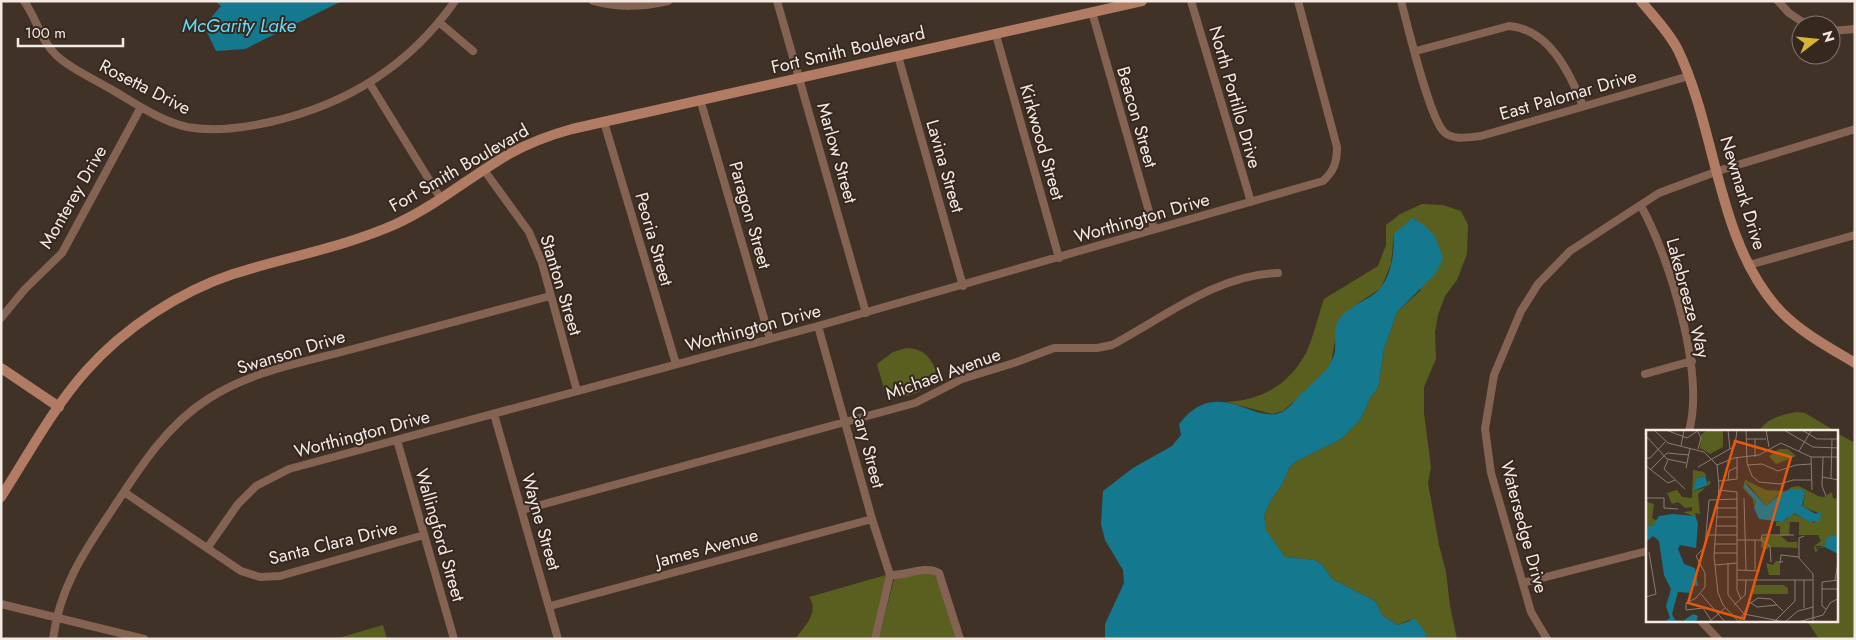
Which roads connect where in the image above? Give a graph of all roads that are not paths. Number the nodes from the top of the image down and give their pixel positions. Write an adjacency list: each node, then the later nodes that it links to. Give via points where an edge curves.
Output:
1 (24, 1): 26 (street, Rosetta Drive, via 54,53)
2 (455, 1): 14 (street, Rosetta Drive)
3 (592, 1): 4 (street, via 620,7)
4 (668, 1)
5 (777, 1): 22 (street, Marlow Street)
6 (1142, 1): 12 (street, Fort Smith Boulevard)
7 (1191, 1): 32 (street, North Portillo Drive)
8 (1298, 1): 32 (street, Worthington Drive, via 1337,147 1337,160 1331,174 1323,181)
9 (1400, 1): 19 (street)
10 (1641, 1): 21 (street, Newmark Drive, via 1677,48)
11 (1778, 1): 13 (street)
12 (1092, 12): 17 (street, Fort Smith Boulevard); 34 (street, Beacon Street)
13 (1792, 15)
14 (440, 23): 18 (street); 23 (street, Rosetta Drive, via 412,52)
15 (1855, 29): 16 (street)
16 (1841, 30)
17 (996, 35): 20 (street, Fort Smith Boulevard); 36 (street, Kirkwood Street)
18 (473, 51)
19 (1416, 51): 25 (street, via 1509,26 1522,27 1540,36 1573,79); 25 (street, East Palomar Drive, via 1434,115 1445,133 1454,137 1481,136)
20 (898, 56): 22 (street, Fort Smith Boulevard); 39 (street, Lavina Street)
21 (1689, 76): 25 (street, East Palomar Drive); 30 (street, Newmark Drive)
22 (800, 78): 24 (street, Fort Smith Boulevard); 41 (street, Marlow Street)
23 (370, 84): 26 (street, Rosetta Drive, via 310,112 256,125 222,129 186,127); 31 (street)
24 (700, 99): 27 (street, Fort Smith Boulevard); 44 (street, Paragon Street)
25 (1583, 106)
26 (141, 107): 42 (street, Monterey Drive, via 62,253)
27 (604, 122): 29 (street, Fort Smith Boulevard, via 542,138); 47 (street, Peoria Street)
28 (1855, 129): 30 (street, Watersedge Drive)
29 (484, 170): 31 (street, Fort Smith Boulevard); 40 (street, Stanton Street, via 529,232 542,263)
30 (1718, 171): 33 (street, Watersedge Drive, via 1659,193); 37 (street, Newmark Drive, via 1738,242)
31 (441, 199): 51 (street, Fort Smith Boulevard, via 397,223 232,275 188,294 136,326 103,354)
32 (1250, 202): 34 (street, Worthington Drive)
33 (1641, 206): 45 (street, Lakebreeze Way, via 1664,256); 64 (street, Watersedge Drive, via 1570,251 1538,284 1521,311 1494,375 1485,429 1491,473)
34 (1154, 230): 36 (street, Worthington Drive)
35 (1855, 235): 37 (street)
36 (1059, 258): 39 (street, Worthington Drive)
37 (1749, 265): 46 (street, Newmark Drive, via 1774,305 1789,319)
38 (1278, 274): 53 (street, Michael Avenue, via 1266,274 1222,286 1112,345 1054,348 962,380 915,403)
39 (963, 286): 41 (street, Worthington Drive)
40 (550, 296): 50 (street, Stanton Street); 56 (street, Swanson Drive, via 259,374 207,400 180,422 159,444)
41 (866, 313): 43 (street, Worthington Drive)
42 (1, 318)
43 (818, 326): 44 (street, Worthington Drive); 53 (street, Cary Street)
44 (770, 339): 47 (street, Worthington Drive)
45 (1692, 361): 49 (street); 54 (street, Lakebreeze Way, via 1694,415)
46 (1855, 363)
47 (676, 364): 50 (street, Worthington Drive)
48 (1, 368): 51 (street)
49 (1645, 374)
50 (577, 391): 52 (street, Worthington Drive)
51 (59, 406): 57 (street, Fort Smith Boulevard)
52 (494, 414): 55 (street, Worthington Drive); 58 (street, Wayne Street)
53 (846, 422): 58 (street, Michael Avenue); 59 (street, Cary Street)
54 (1689, 430)
55 (397, 440): 60 (street, Wallingford Street); 61 (street, Worthington Drive, via 288,469 256,486 238,504)
56 (124, 492): 61 (street, Santa Clara Drive); 67 (street, Swanson Drive, via 75,565)
57 (1, 496)
58 (522, 510): 66 (street, Wayne Street)
59 (872, 519): 63 (street, Cary Street); 66 (street, James Avenue)
60 (424, 535): 61 (street, Santa Clara Drive, via 280,576 241,572); 71 (street, Wallingford Street)
61 (208, 547)
62 (1646, 551): 64 (street)
63 (890, 575): 73 (street); 74 (street, via 902,576 926,570 939,573)
64 (1523, 584): 75 (street, Watersedge Drive, via 1531,612)
65 (1, 604): 67 (street)
66 (550, 606): 72 (street, Wayne Street)
67 (56, 617): 69 (street, Swanson Drive); 70 (street)
68 (1702, 622): 76 (street)
69 (53, 639)
70 (144, 639)
71 (454, 639)
72 (558, 639)
73 (875, 639)
74 (960, 639)
75 (1547, 639)
76 (1718, 639)

